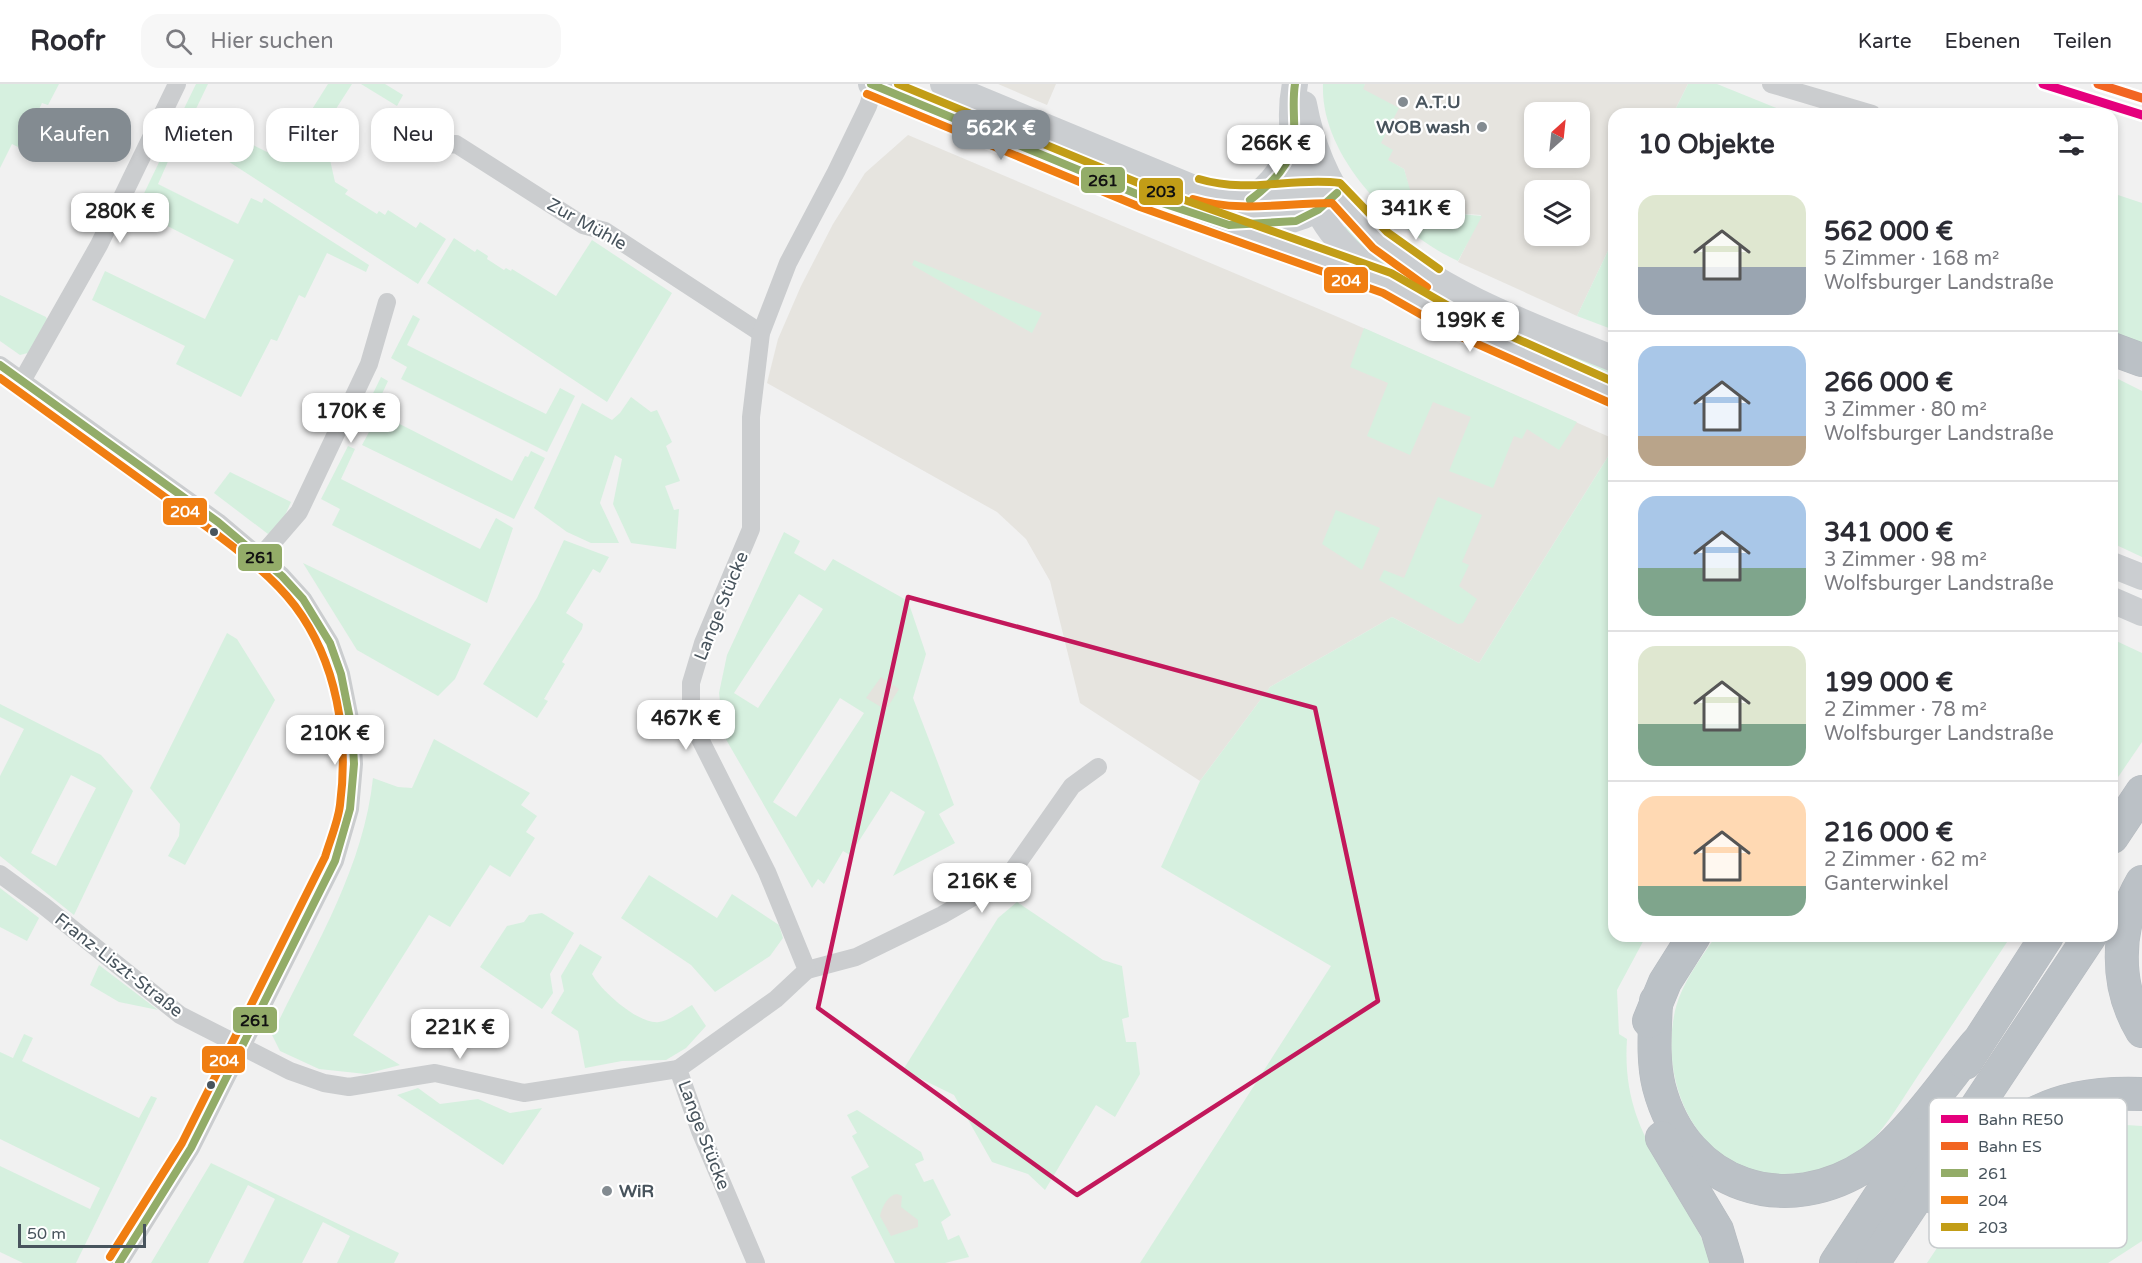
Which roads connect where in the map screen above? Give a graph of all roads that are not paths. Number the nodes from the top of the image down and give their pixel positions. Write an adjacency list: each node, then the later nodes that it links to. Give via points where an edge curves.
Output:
1 (177, 84): 21 (street, via 99,245)
2 (943, 84): 13 (street, via 1206,193)
3 (1294, 84): 10 (street)
4 (1301, 84): 12 (street, via 1310,132)
5 (1771, 84): 7 (street)
6 (874, 85): 15 (street, via 1144,197); 18 (street, Lange Stücke, via 868,106 788,263)
7 (1798, 92): 8 (street); 9 (street)
8 (1816, 108)
9 (1852, 108)
10 (1294, 140): 13 (street, via 1282,171); 14 (street, via 1297,161)
11 (454, 144): 18 (street, Zur Mühle, via 583,225 605,231)
12 (1337, 192): 14 (street); 19 (street, via 1352,215 1370,231 1405,260 1449,287)
13 (1250, 200): 14 (street, via 1286,197)
14 (1313, 201): 15 (street, via 1296,221); 16 (street, via 1330,230 1356,259)
15 (1229, 225): 16 (street)
16 (1387, 283): 22 (street, via 1510,349)
17 (387, 303): 23 (street, via 369,364 299,512)
18 (761, 333): 38 (street, Lange Stücke, via 751,417 751,529 703,644 691,683 691,708 698,735 767,873)
19 (1608, 357)
20 (0, 365): 21 (street)
21 (22, 381): 23 (street)
22 (1608, 390)
23 (261, 556): 42 (street, via 303,599 330,643 352,729 354,764 350,809 335,861)
24 (2118, 568): 25 (street)
25 (2142, 578)
26 (2118, 603): 27 (street)
27 (2142, 613)
28 (1098, 767): 38 (street, via 1072,786 1008,877 856,957)
29 (2142, 792): 30 (highway)
30 (2118, 828)
31 (2142, 857): 34 (highway)
32 (0, 874): 42 (street, Franz-Liszt-Straße, via 171,1008 199,1027)
33 (2142, 882): 40 (highway, via 2126,918 2121,960 2131,1014)
34 (2118, 894)
35 (1691, 942): 39 (highway)
36 (2043, 942): 41 (highway)
37 (2086, 942): 47 (highway)
38 (807, 970): 43 (street, Lange Stücke, via 776,999)
39 (1656, 1001): 49 (highway, via 1655,1067 1666,1108 1687,1146 1721,1174 1765,1190 1816,1189 1844,1179 1872,1162 1895,1142); 55 (highway, via 1645,1030 1642,1061 1650,1113 1673,1160 1717,1230)
40 (2142, 1031)
41 (1977, 1044): 45 (highway); 46 (highway)
42 (244, 1048): 43 (street, Franz-Liszt-Straße, via 290,1071 349,1087 435,1073 524,1093); 53 (street, via 191,1148)
43 (678, 1069): 54 (street, Lange Stücke)
44 (2142, 1094): 48 (highway)
45 (1932, 1098)
46 (1942, 1098)
47 (1982, 1098)
48 (2073, 1098)
49 (1929, 1101)
50 (1929, 1119): 56 (highway)
51 (1929, 1179): 57 (highway)
52 (1929, 1206): 58 (highway)
53 (119, 1263)
54 (756, 1263)
55 (1727, 1263)
56 (1836, 1263)
57 (1873, 1263)
58 (1879, 1263)

